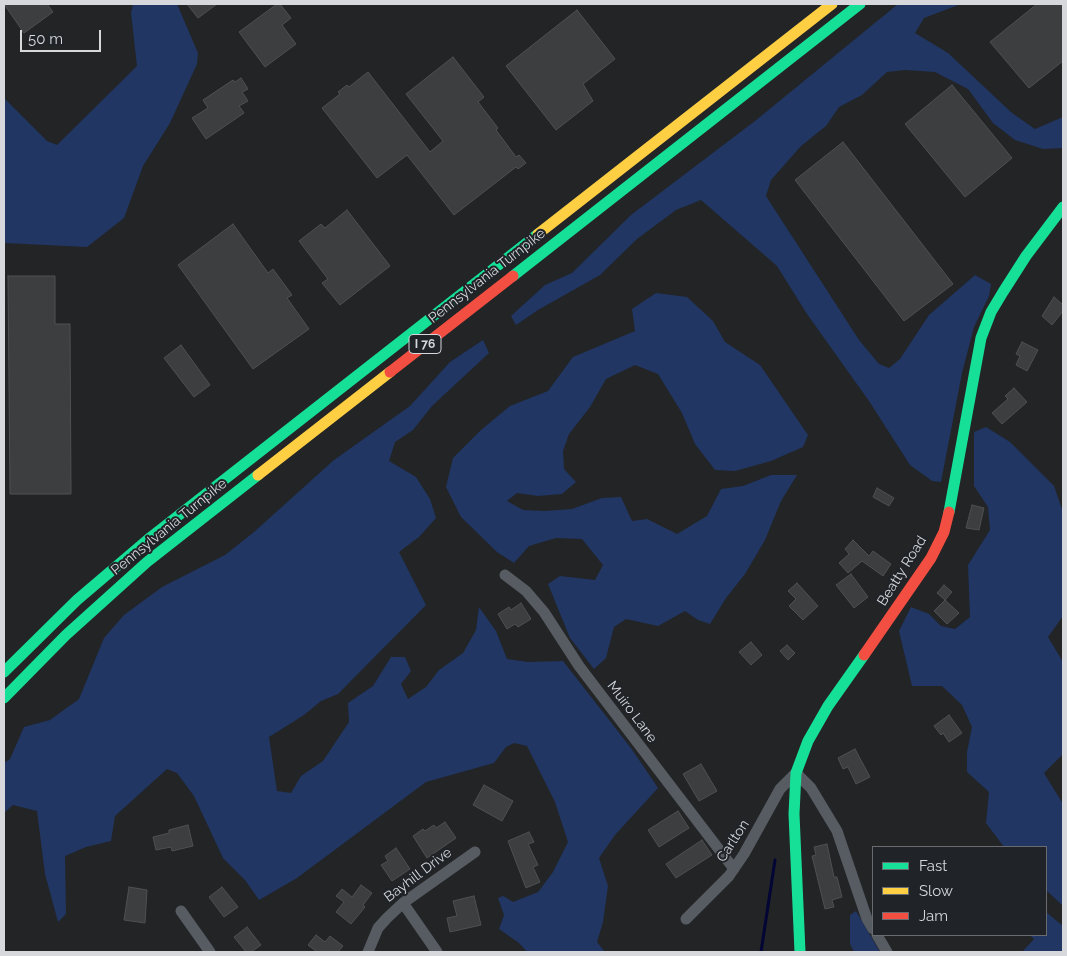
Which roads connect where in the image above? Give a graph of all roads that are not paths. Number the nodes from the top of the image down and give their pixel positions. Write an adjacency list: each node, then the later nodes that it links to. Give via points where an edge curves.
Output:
1 (832, 4): 5 (main road, Pennsylvania Turnpike / I 76, via 151,537 77,600)
2 (860, 4): 6 (main road, Pennsylvania Turnpike / I 76, via 147,562 66,635)
3 (1063, 207): 7 (main road, Beatty Road, via 1026,256 991,312 981,338 944,532 912,588 828,706 808,741)
4 (505, 575): 9 (street, Muiro Lane, via 526,591 544,612 579,666)
5 (4, 672)
6 (4, 698)
7 (796, 773): 9 (street, Carlton, via 780,788); 13 (street, via 811,788 837,831); 18 (main road, Beatty Road, via 794,814)
8 (475, 852): 10 (street, Bayhill Drive)
9 (734, 869): 12 (street, Carlton)
10 (403, 903): 16 (street, Bayhill Drive, via 378,928); 17 (street)
11 (181, 911): 15 (street)
12 (686, 918)
13 (872, 927)
14 (877, 936): 19 (street)
15 (210, 952)
16 (368, 952)
17 (438, 952)
18 (800, 952)
19 (887, 952)

